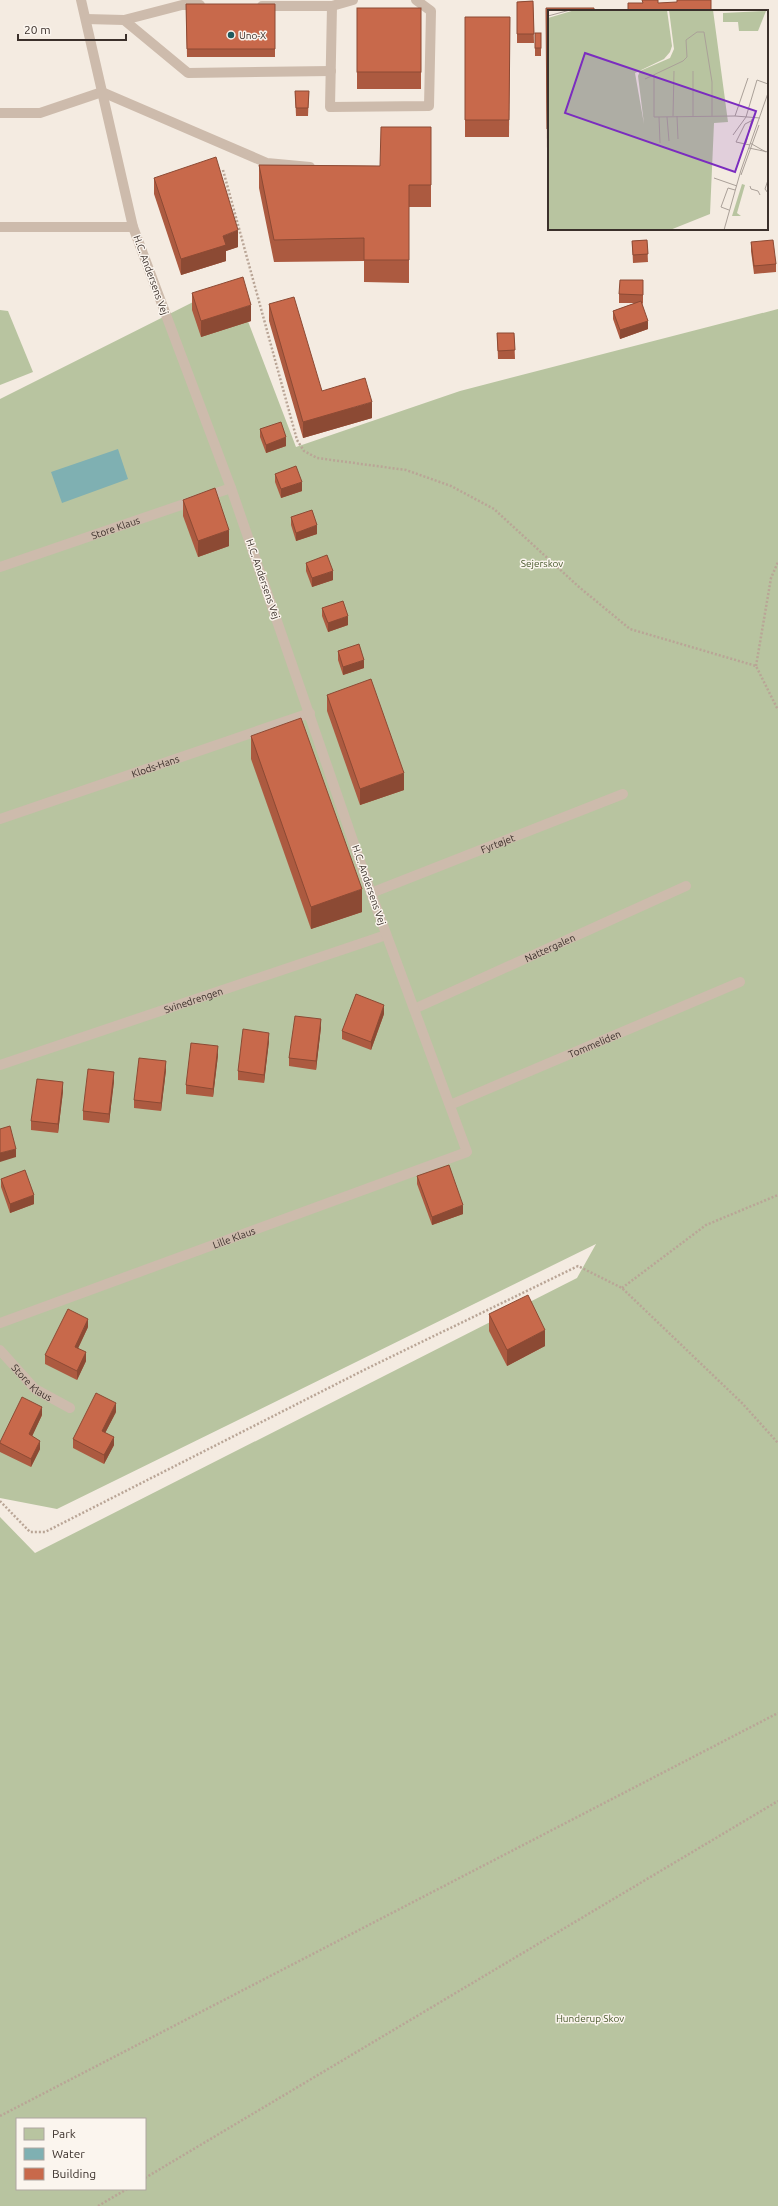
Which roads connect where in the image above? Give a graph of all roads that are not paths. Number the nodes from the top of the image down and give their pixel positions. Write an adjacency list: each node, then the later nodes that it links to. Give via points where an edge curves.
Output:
1 (81, 0): 7 (lane, H.C. Andersens Vej)
2 (353, 0): 6 (lane)
3 (416, 0): 9 (lane, via 431,11 429,106 330,107)
4 (213, 5): 8 (lane, via 182,5)
5 (253, 6): 6 (lane)
6 (332, 6): 9 (lane)
7 (86, 19): 8 (lane); 10 (lane, H.C. Andersens Vej)
8 (124, 20): 9 (lane, via 188,73)
9 (331, 71)
10 (102, 92): 11 (lane, via 40,113); 12 (lane, via 267,163); 14 (lane, H.C. Andersens Vej)
11 (0, 112)
12 (319, 168)
13 (0, 227): 14 (lane)
14 (134, 227): 15 (lane, H.C. Andersens Vej)
15 (231, 488): 16 (lane, Store Klaus); 17 (lane, H.C. Andersens Vej)
16 (0, 567)
17 (310, 713): 19 (lane, Klods-Hans); 21 (lane, H.C. Andersens Vej)
18 (624, 794): 21 (lane, Fyrtøjet)
19 (0, 819)
20 (686, 886): 24 (lane, Nattergalen)
21 (371, 893): 22 (lane, H.C. Andersens Vej)
22 (386, 935): 24 (lane, H.C. Andersens Vej); 25 (lane, Svinedrengen)
23 (740, 982): 26 (lane, Tommeliden)
24 (414, 1009): 26 (lane, H.C. Andersens Vej)
25 (0, 1064)
26 (450, 1105): 27 (lane, H.C. Andersens Vej)
27 (467, 1152): 28 (lane, Lille Klaus)
28 (0, 1323)
29 (0, 1350): 30 (lane, Store Klaus, via 35,1388)
30 (70, 1408)

